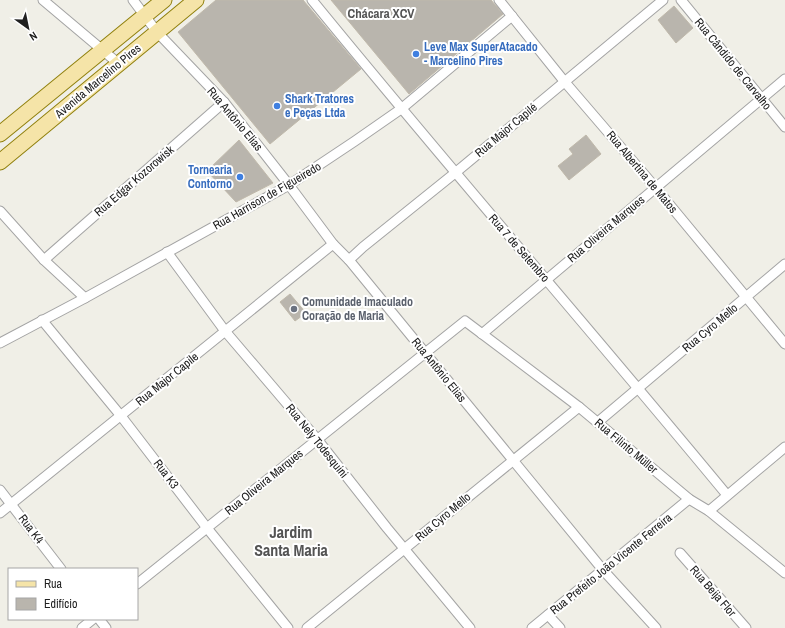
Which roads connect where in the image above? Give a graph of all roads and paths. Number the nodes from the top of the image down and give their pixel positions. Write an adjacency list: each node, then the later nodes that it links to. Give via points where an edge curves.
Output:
1 (43, 0): 12 (street)
2 (133, 0): 9 (street, Rua Antônio Elias)
3 (164, 0): 9 (main road, Avenida Marcelino Pires)
4 (196, 0): 11 (main road, Avenida Marcelino Pires)
5 (312, 0): 18 (street, Rua 7 de Setembro)
6 (499, 0): 10 (street, Rua Albertina de Matos)
7 (663, 0): 15 (street, Rua Major Capilé)
8 (681, 0): 16 (street, Rua Cândido de Carvalho)
9 (145, 15): 11 (street, Rua Antônio Elias); 12 (main road, Avenida Marcelino Pires)
10 (512, 16): 15 (street, Rua Albertina de Matos); 18 (street, Rua Harrison de Figueiredo)
11 (157, 32): 13 (main road, Avenida Marcelino Pires); 17 (street, Rua Antônio Elias)
12 (102, 50): 13 (street); 20 (main road, Avenida Marcelino Pires)
13 (119, 64): 21 (main road, Avenida Marcelino Pires)
14 (785, 79): 16 (street, Rua Oliveira Marques)
15 (564, 81): 22 (street, Rua Major Capilé); 24 (street, Rua Albertina de Matos)
16 (761, 99): 19 (street, Rua Cândido de Carvalho); 24 (street, Rua Oliveira Marques)
17 (224, 102): 23 (street, Rua Antônio Elias); 28 (street, Rua Edgar Kozorowisk)
18 (401, 109): 22 (street, Rua 7 de Setembro); 23 (street, Rua Harrison de Figueiredo)
19 (785, 127)
20 (0, 134)
21 (0, 162)
22 (455, 173): 29 (street, Rua Major Capilé); 31 (street, Rua 7 de Setembro)
23 (289, 185): 26 (street, Rua Antônio Elias); 27 (street, Rua Harrison de Figueiredo)
24 (655, 187): 31 (street, Rua Oliveira Marques); 32 (street, Rua Albertina de Matos)
25 (0, 211): 28 (street)
26 (333, 244): 29 (street, Rua Antônio Elias); 36 (street, Rua Major Capile)
27 (167, 252): 33 (street, Rua Harrison de Figueiredo); 36 (street, Rua Nely Todesquini)
28 (44, 260): 33 (street)
29 (349, 260): 40 (street, Rua Antônio Elias)
30 (785, 264): 32 (street, Rua Cyro Mello)
31 (547, 280): 37 (street, Rua Oliveira Marques); 41 (street, Rua 7 de Setembro)
32 (747, 297): 39 (street, Rua Albertina de Matos); 41 (street, Rua Cyro Mello)
33 (84, 298): 34 (street, Rua Harrison de Figueiredo)
34 (42, 320): 38 (street, Rua Harrison de Figueiredo); 43 (street, Rua K3)
35 (465, 321): 37 (street, Rua Filinto Müller); 40 (street, Rua Oliveira Marques)
36 (225, 331): 43 (street, Rua Major Capile); 45 (street, Rua Nely Todesquini)
37 (482, 334): 42 (street, Rua Filinto Müller)
38 (0, 343)
39 (785, 344)
40 (425, 354): 45 (street, Rua Oliveira Marques); 47 (street, Rua Antônio Elias)
41 (638, 387): 44 (street, Rua Cyro Mello); 49 (street, Rua 7 de Setembro)
42 (579, 407): 44 (street, Rua Filinto Müller); 47 (street, Rua Cyro Mello)
43 (121, 416): 51 (street, Rua Major Capile); 54 (street, Rua K3)
44 (598, 422): 50 (street, Rua Filinto Müller)
45 (317, 439): 54 (street, Rua Oliveira Marques); 55 (street, Rua Nely Todesquini)
46 (785, 447): 49 (street)
47 (513, 460): 55 (street, Rua Cyro Mello); 58 (street, Rua Antônio Elias)
48 (0, 490): 51 (street, Rua K4)
49 (727, 495): 52 (street)
50 (689, 499): 52 (street, Rua Filinto Müller); 58 (street, Rua Prefeito João Vicente Ferreira)
51 (12, 504): 53 (street, Rua Major Capile); 57 (street, Rua K4)
52 (709, 511): 59 (street, Rua Filinto Müller)
53 (0, 514)
54 (207, 528): 60 (street, Rua Oliveira Marques); 66 (street, Rua K3)
55 (404, 549): 67 (street, Rua Cyro Mello); 68 (street, Rua Nely Todesquini)
56 (680, 554): 72 (street, Rua Beija Flor)
57 (60, 568)
58 (603, 570): 61 (street, Rua Prefeito João Vicente Ferreira); 71 (street, Rua Antônio Elias)
59 (785, 573)
60 (138, 583)
61 (548, 615): 69 (street, Rua Prefeito João Vicente Ferreira); 70 (street)
62 (92, 620): 64 (street)
63 (100, 620): 65 (street)
64 (82, 628)
65 (106, 628)
66 (288, 628)
67 (307, 628)
68 (470, 628)
69 (532, 628)
70 (560, 628)
71 (656, 628)
72 (746, 628)

